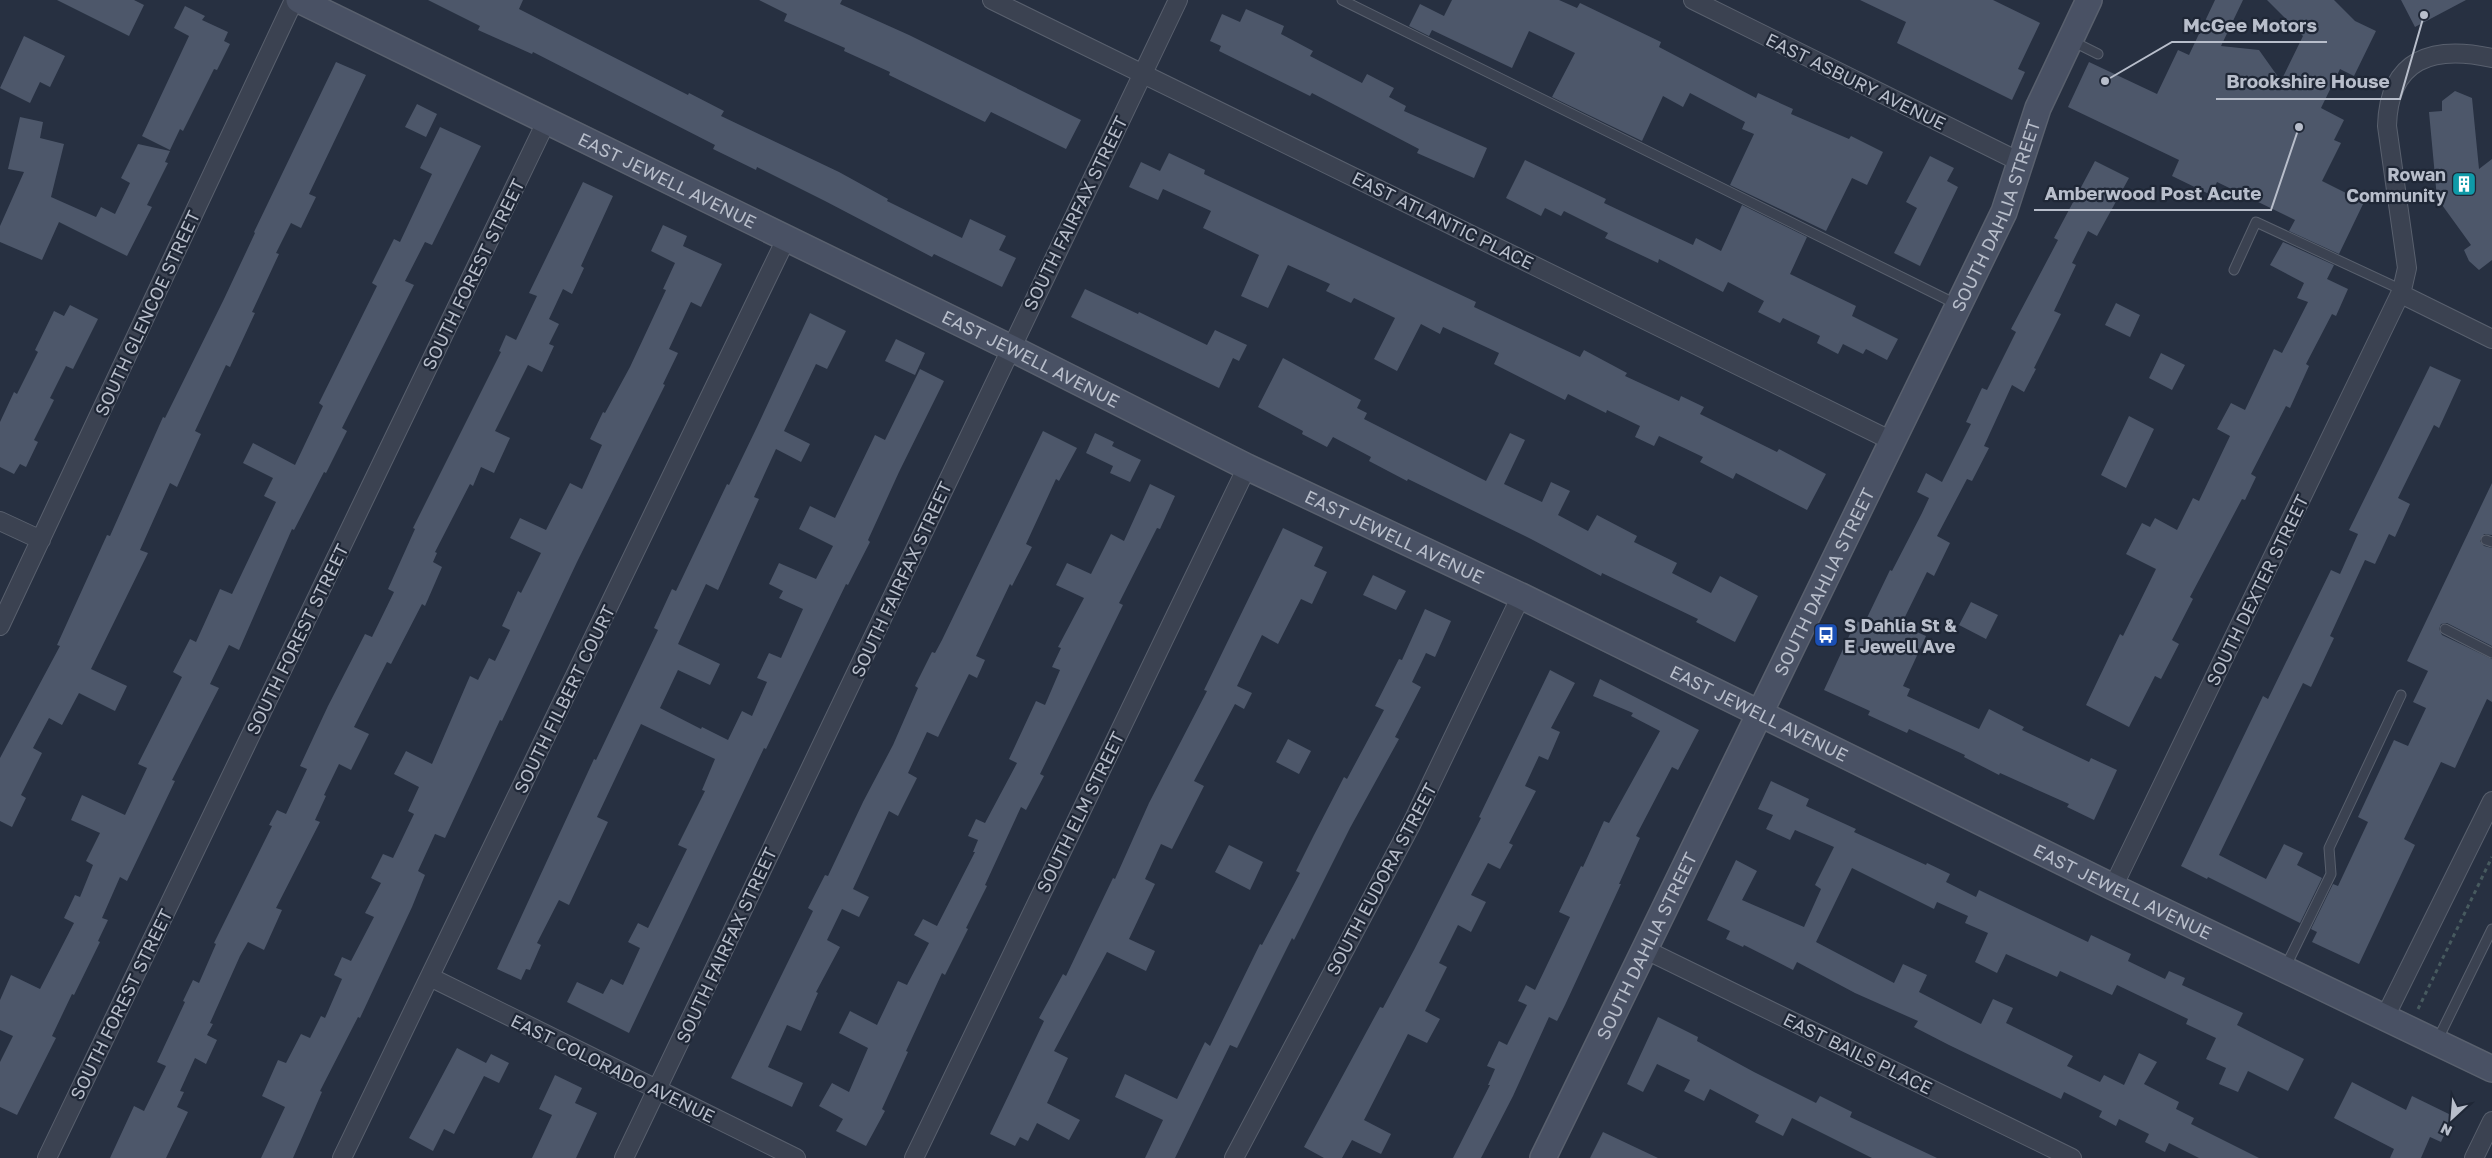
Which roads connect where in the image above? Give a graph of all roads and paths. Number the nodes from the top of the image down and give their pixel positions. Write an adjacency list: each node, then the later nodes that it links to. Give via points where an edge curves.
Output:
1 (294, 0): 23 (street, SOUTH GLENCOE STREET)
2 (299, 0): 12 (street, EAST JEWELL AVENUE)
3 (992, 0): 11 (street, EAST ATLANTIC PLACE)
4 (1178, 0): 11 (street, SOUTH FAIRFAX STREET)
5 (1342, 0): 17 (lane)
6 (2089, 0): 8 (street, SOUTH DAHLIA STREET)
7 (1696, 1): 13 (street, EAST ASBURY AVENUE)
8 (2070, 40): 9 (lane); 13 (street, SOUTH DAHLIA STREET, via 2038,108)
9 (2098, 54)
10 (2492, 58): 16 (street, SOUTH DEXTER STREET, via 2461,53 2428,56 2404,74 2389,98 2388,135 2407,268)
11 (1143, 73): 19 (street, SOUTH FAIRFAX STREET); 20 (street, EAST ATLANTIC PLACE)
12 (547, 120): 14 (street, EAST JEWELL AVENUE); 43 (street, SOUTH FOREST STREET)
13 (2020, 162): 17 (street, SOUTH DAHLIA STREET, via 2010,197)
14 (786, 239): 19 (street, EAST JEWELL AVENUE); 36 (street, SOUTH FILBERT COURT)
15 (2234, 270): 16 (lane, via 2256,222)
16 (2402, 292): 18 (street); 32 (street, SOUTH DEXTER STREET)
17 (1958, 305): 20 (street, SOUTH DAHLIA STREET)
18 (2492, 339)
19 (1011, 348): 21 (street, EAST JEWELL AVENUE); 41 (street, SOUTH FAIRFAX STREET)
20 (1892, 441): 29 (street, SOUTH DAHLIA STREET)
21 (1247, 467): 24 (street, EAST JEWELL AVENUE); 47 (street, SOUTH ELM STREET)
22 (0, 520): 23 (street)
23 (41, 540): 25 (street, SOUTH GLENCOE STREET)
24 (1521, 596): 29 (street, EAST JEWELL AVENUE); 48 (street, SOUTH EUDORA STREET, via 1412,823)
25 (0, 626)
26 (2445, 629): 27 (lane)
27 (2492, 652)
28 (2401, 695): 35 (lane, via 2329,848 2331,874)
29 (1760, 714): 32 (street, EAST JEWELL AVENUE); 34 (street, SOUTH DAHLIA STREET)
30 (2492, 801): 37 (street)
31 (2492, 857): 38 (path)
32 (2113, 886): 35 (street, EAST JEWELL AVENUE)
33 (2492, 929): 39 (lane)
34 (1644, 948): 49 (street, SOUTH DAHLIA STREET); 50 (street, EAST BAILS PLACE)
35 (2284, 969): 37 (street, EAST JEWELL AVENUE)
36 (430, 977): 41 (street, EAST COLORADO AVENUE); 44 (street, SOUTH FILBERT COURT)
37 (2385, 1018): 38 (street, EAST JEWELL AVENUE)
38 (2408, 1029): 39 (street, EAST JEWELL AVENUE)
39 (2436, 1043): 40 (street, EAST JEWELL AVENUE)
40 (2489, 1065)
41 (657, 1090): 45 (street, SOUTH FAIRFAX STREET); 46 (street, EAST COLORADO AVENUE)
42 (2492, 1121): 51 (street)
43 (47, 1158)
44 (342, 1158)
45 (624, 1158)
46 (796, 1158)
47 (914, 1158)
48 (1234, 1158)
49 (1543, 1158)
50 (2072, 1158)
51 (2474, 1158)

